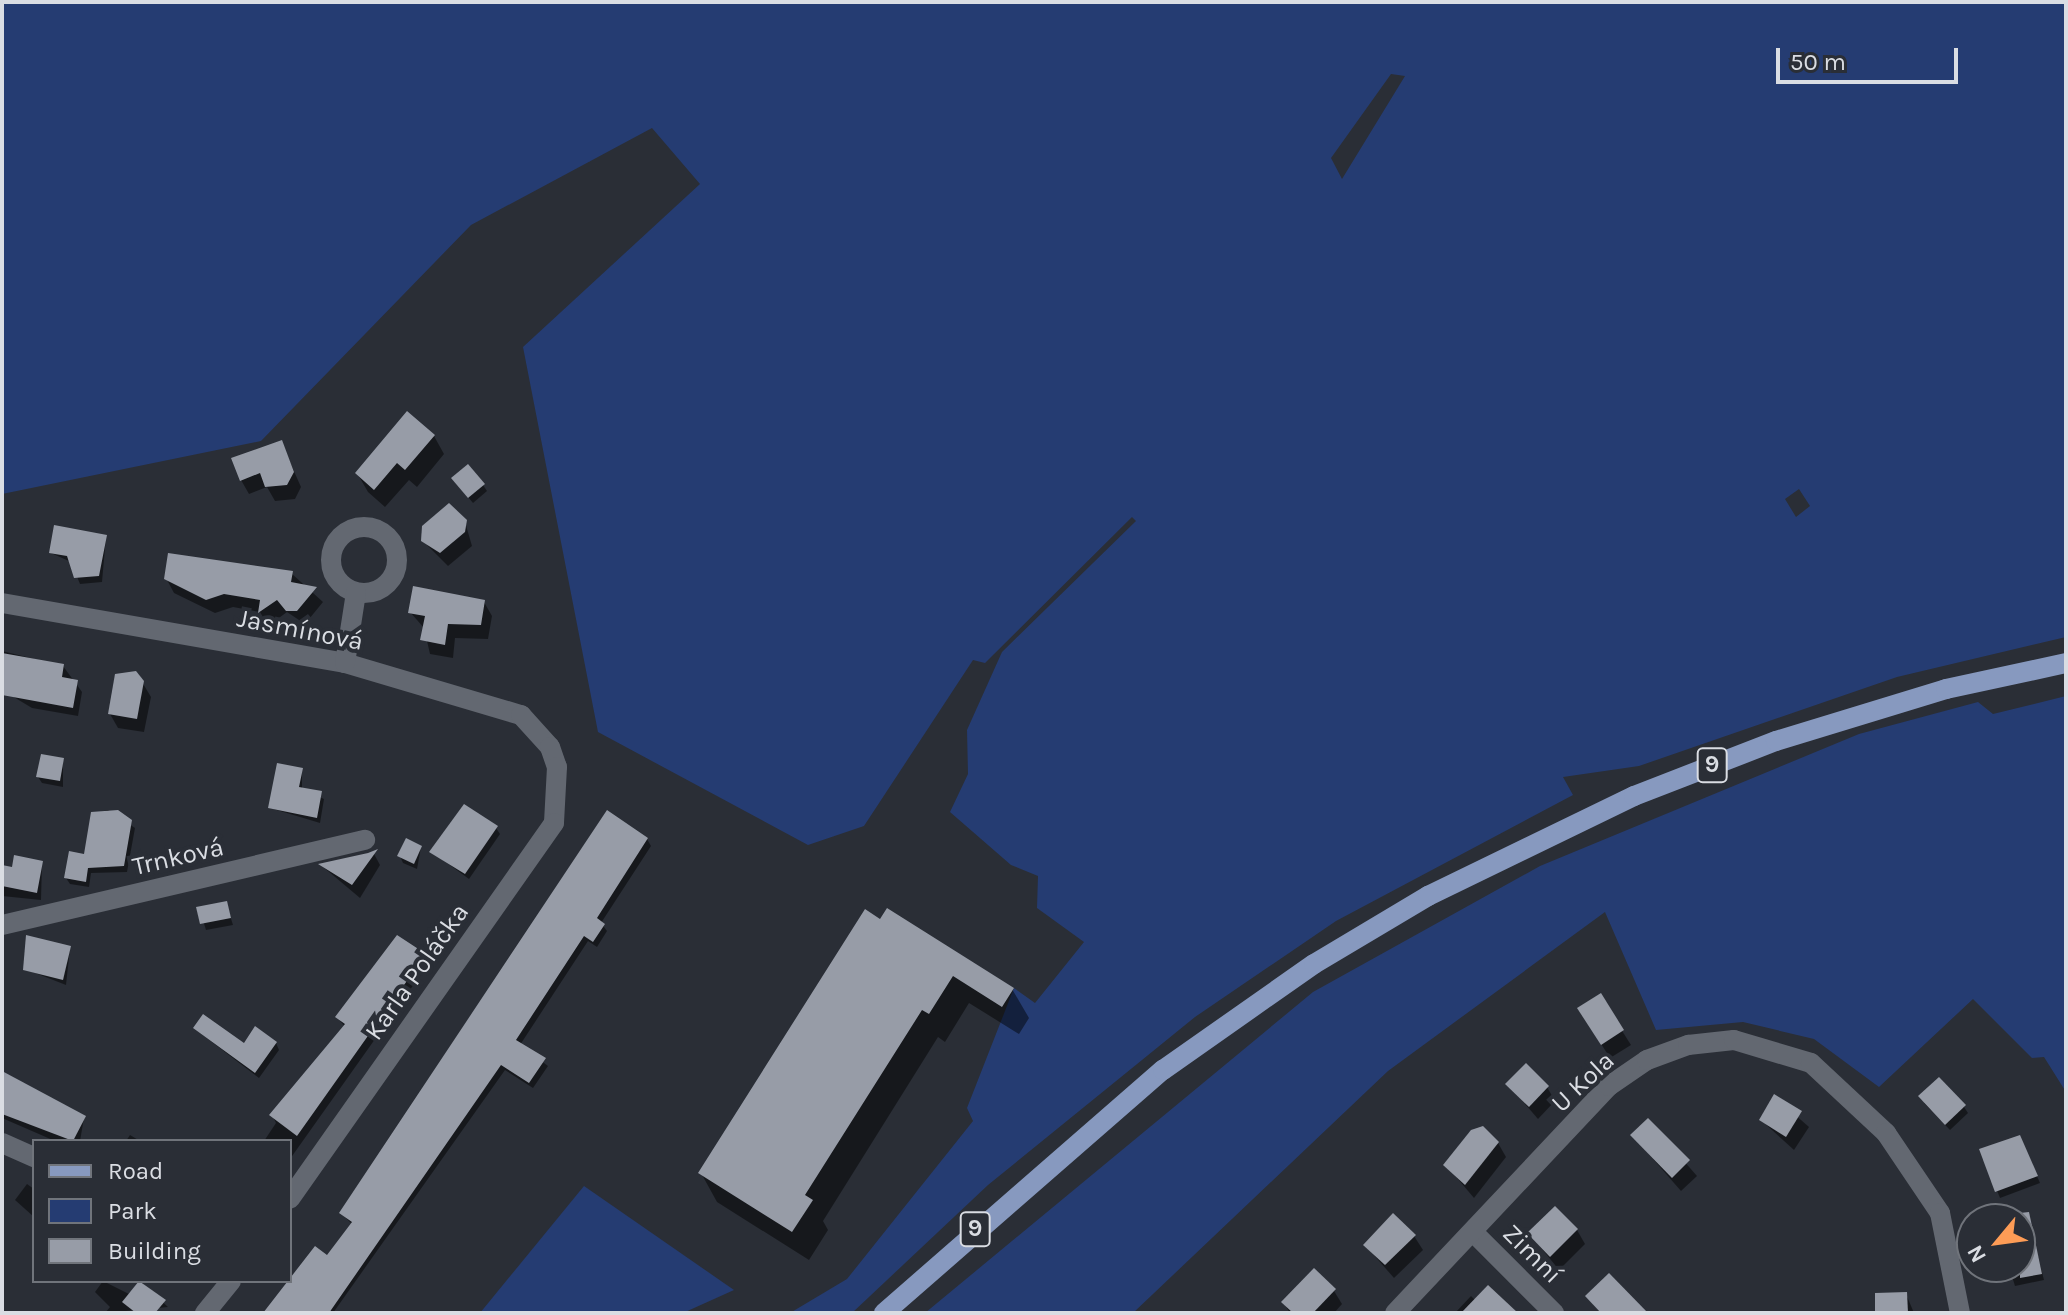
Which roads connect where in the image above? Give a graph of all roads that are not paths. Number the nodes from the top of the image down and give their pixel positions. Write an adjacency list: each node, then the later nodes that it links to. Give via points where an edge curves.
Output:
1 (356, 593): 3 (street)
2 (2, 603): 3 (street, Jasmínová)
3 (345, 663): 5 (street, Jasmínová, via 521,715 550,747)
4 (2066, 663): 14 (main road, 9, via 1902,701 1776,741 1634,796 1428,896 1314,964 1140,1088)
5 (557, 767): 10 (street, Karla Poláčka, via 554,823)
6 (365, 840): 7 (street, Trnková)
7 (2, 925)
8 (2, 1143): 9 (street)
9 (32, 1156)
10 (292, 1195)
11 (1473, 1232): 15 (street, U Kola); 16 (street, Zimní); 17 (street, U Kola, via 1609,1086 1647,1060 1688,1045 1734,1040 1811,1063 1886,1133 1940,1213)
12 (225, 1283): 13 (street)
13 (205, 1313)
14 (884, 1313)
15 (1395, 1313)
16 (1554, 1313)
17 (1960, 1313)

